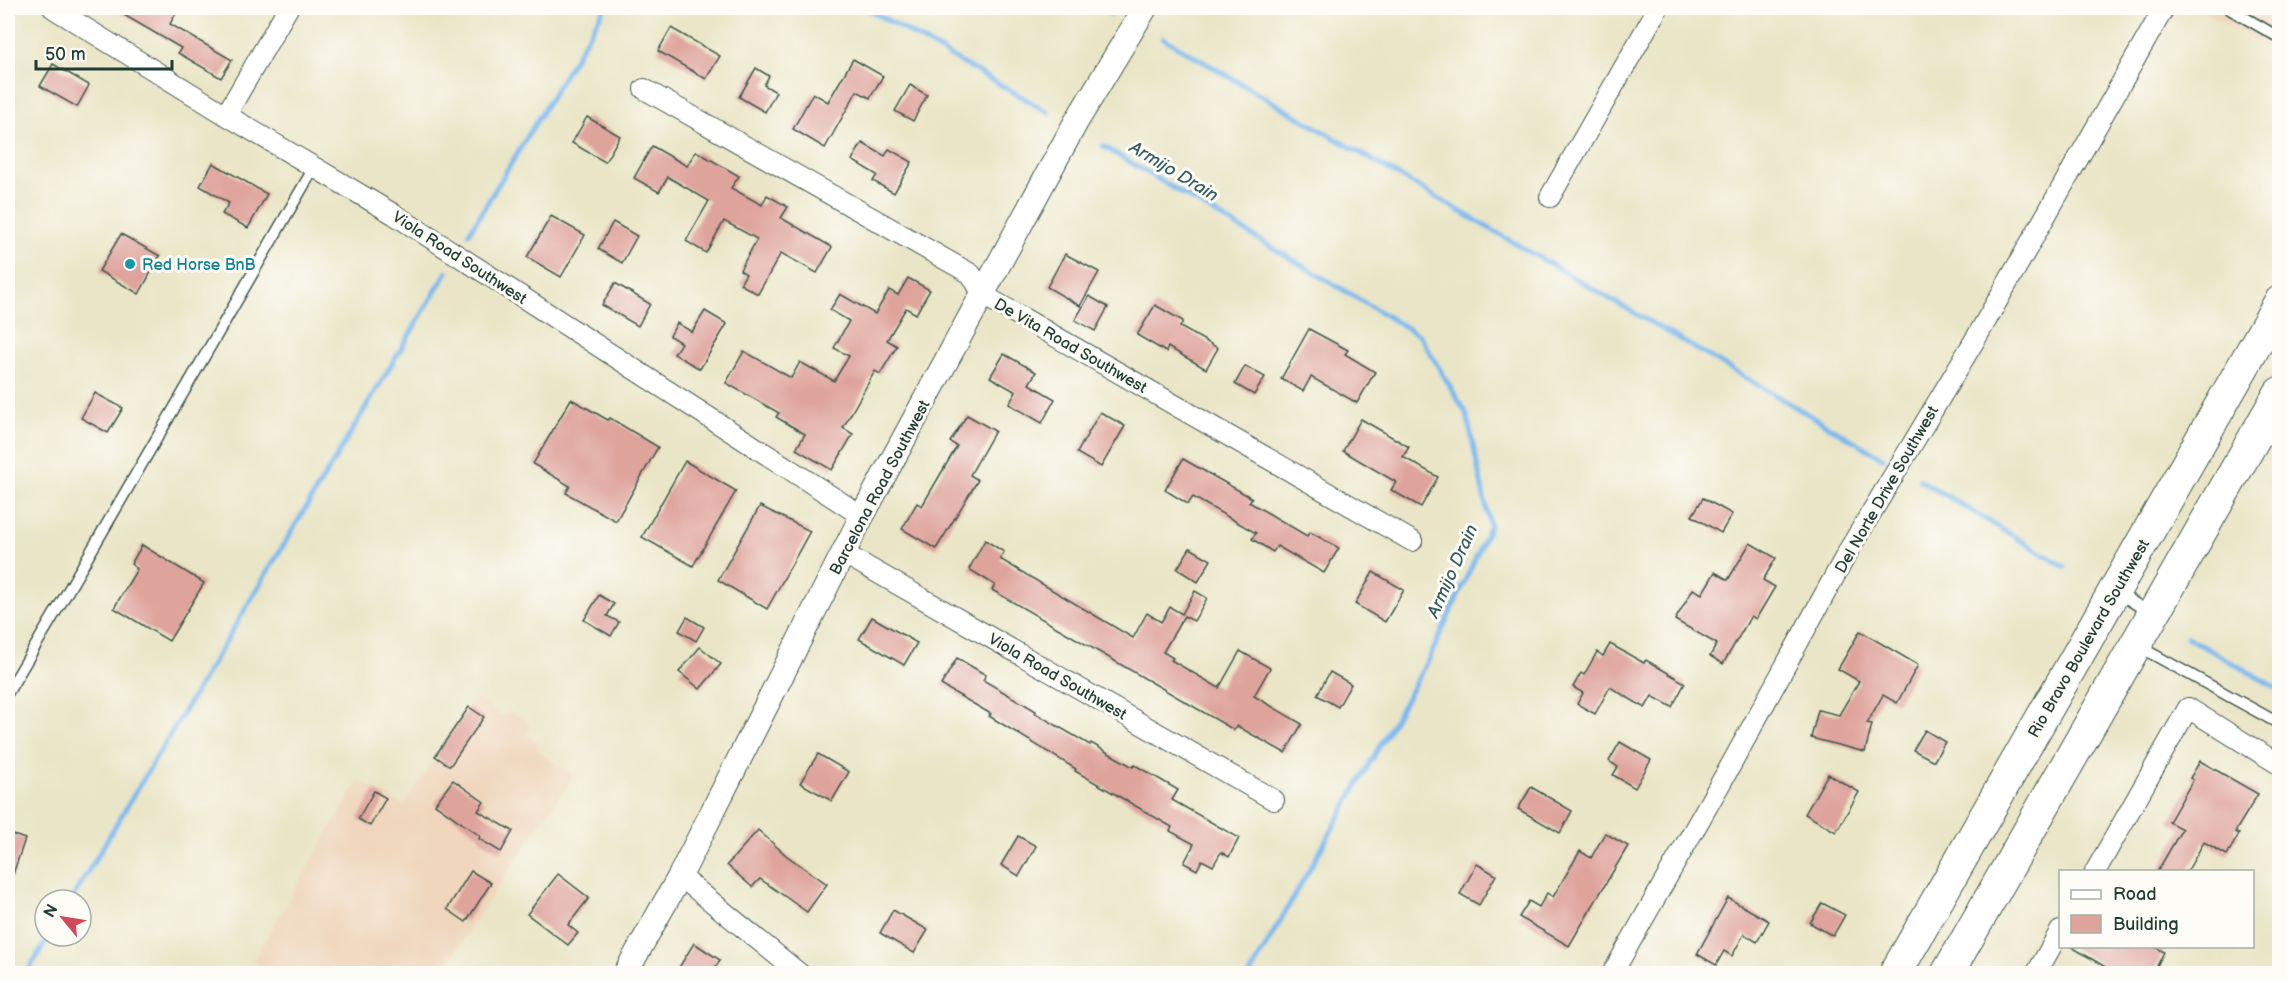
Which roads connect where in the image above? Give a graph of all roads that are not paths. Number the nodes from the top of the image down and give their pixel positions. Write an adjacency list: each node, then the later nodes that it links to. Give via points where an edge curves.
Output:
1 (53, 8): 9 (street, Viola Road Southwest)
2 (288, 8): 9 (street)
3 (1145, 8): 12 (street, Barcelona Road Southwest, via 1076,122)
4 (1658, 8): 11 (street)
5 (2164, 8): 30 (street, Del Norte Drive Southwest, via 1850,548)
6 (2228, 8): 7 (lane)
7 (2280, 38)
8 (644, 89): 12 (street, De Vita Road Southwest, via 971,274)
9 (226, 115): 10 (street, Viola Road Southwest)
10 (315, 166): 15 (street, Viola Road Southwest); 21 (lane)
11 (1550, 196)
12 (983, 295): 15 (street, Barcelona Road Southwest); 16 (street, De Vita Road Southwest)
13 (2280, 302): 18 (main road, Rio Bravo Boulevard Southwest)
14 (2280, 393): 19 (main road)
15 (862, 516): 17 (street, Barcelona Road Southwest)
16 (1412, 541)
17 (843, 553): 24 (street, Viola Road Southwest); 26 (street, Barcelona Road Southwest)
18 (2116, 591): 19 (lane); 31 (main road, Rio Bravo Boulevard Southwest)
19 (2152, 615): 20 (main road)
20 (2135, 644): 22 (lane); 32 (main road)
21 (8, 692)
22 (2280, 724)
23 (2280, 765): 25 (street, via 2188,708)
24 (1274, 800)
25 (2096, 870)
26 (680, 876): 28 (street, Barcelona Road Southwest); 29 (street)
27 (2059, 934): 33 (street)
28 (626, 974)
29 (800, 974)
30 (1612, 974)
31 (1895, 974)
32 (1947, 974)
33 (2036, 974)

